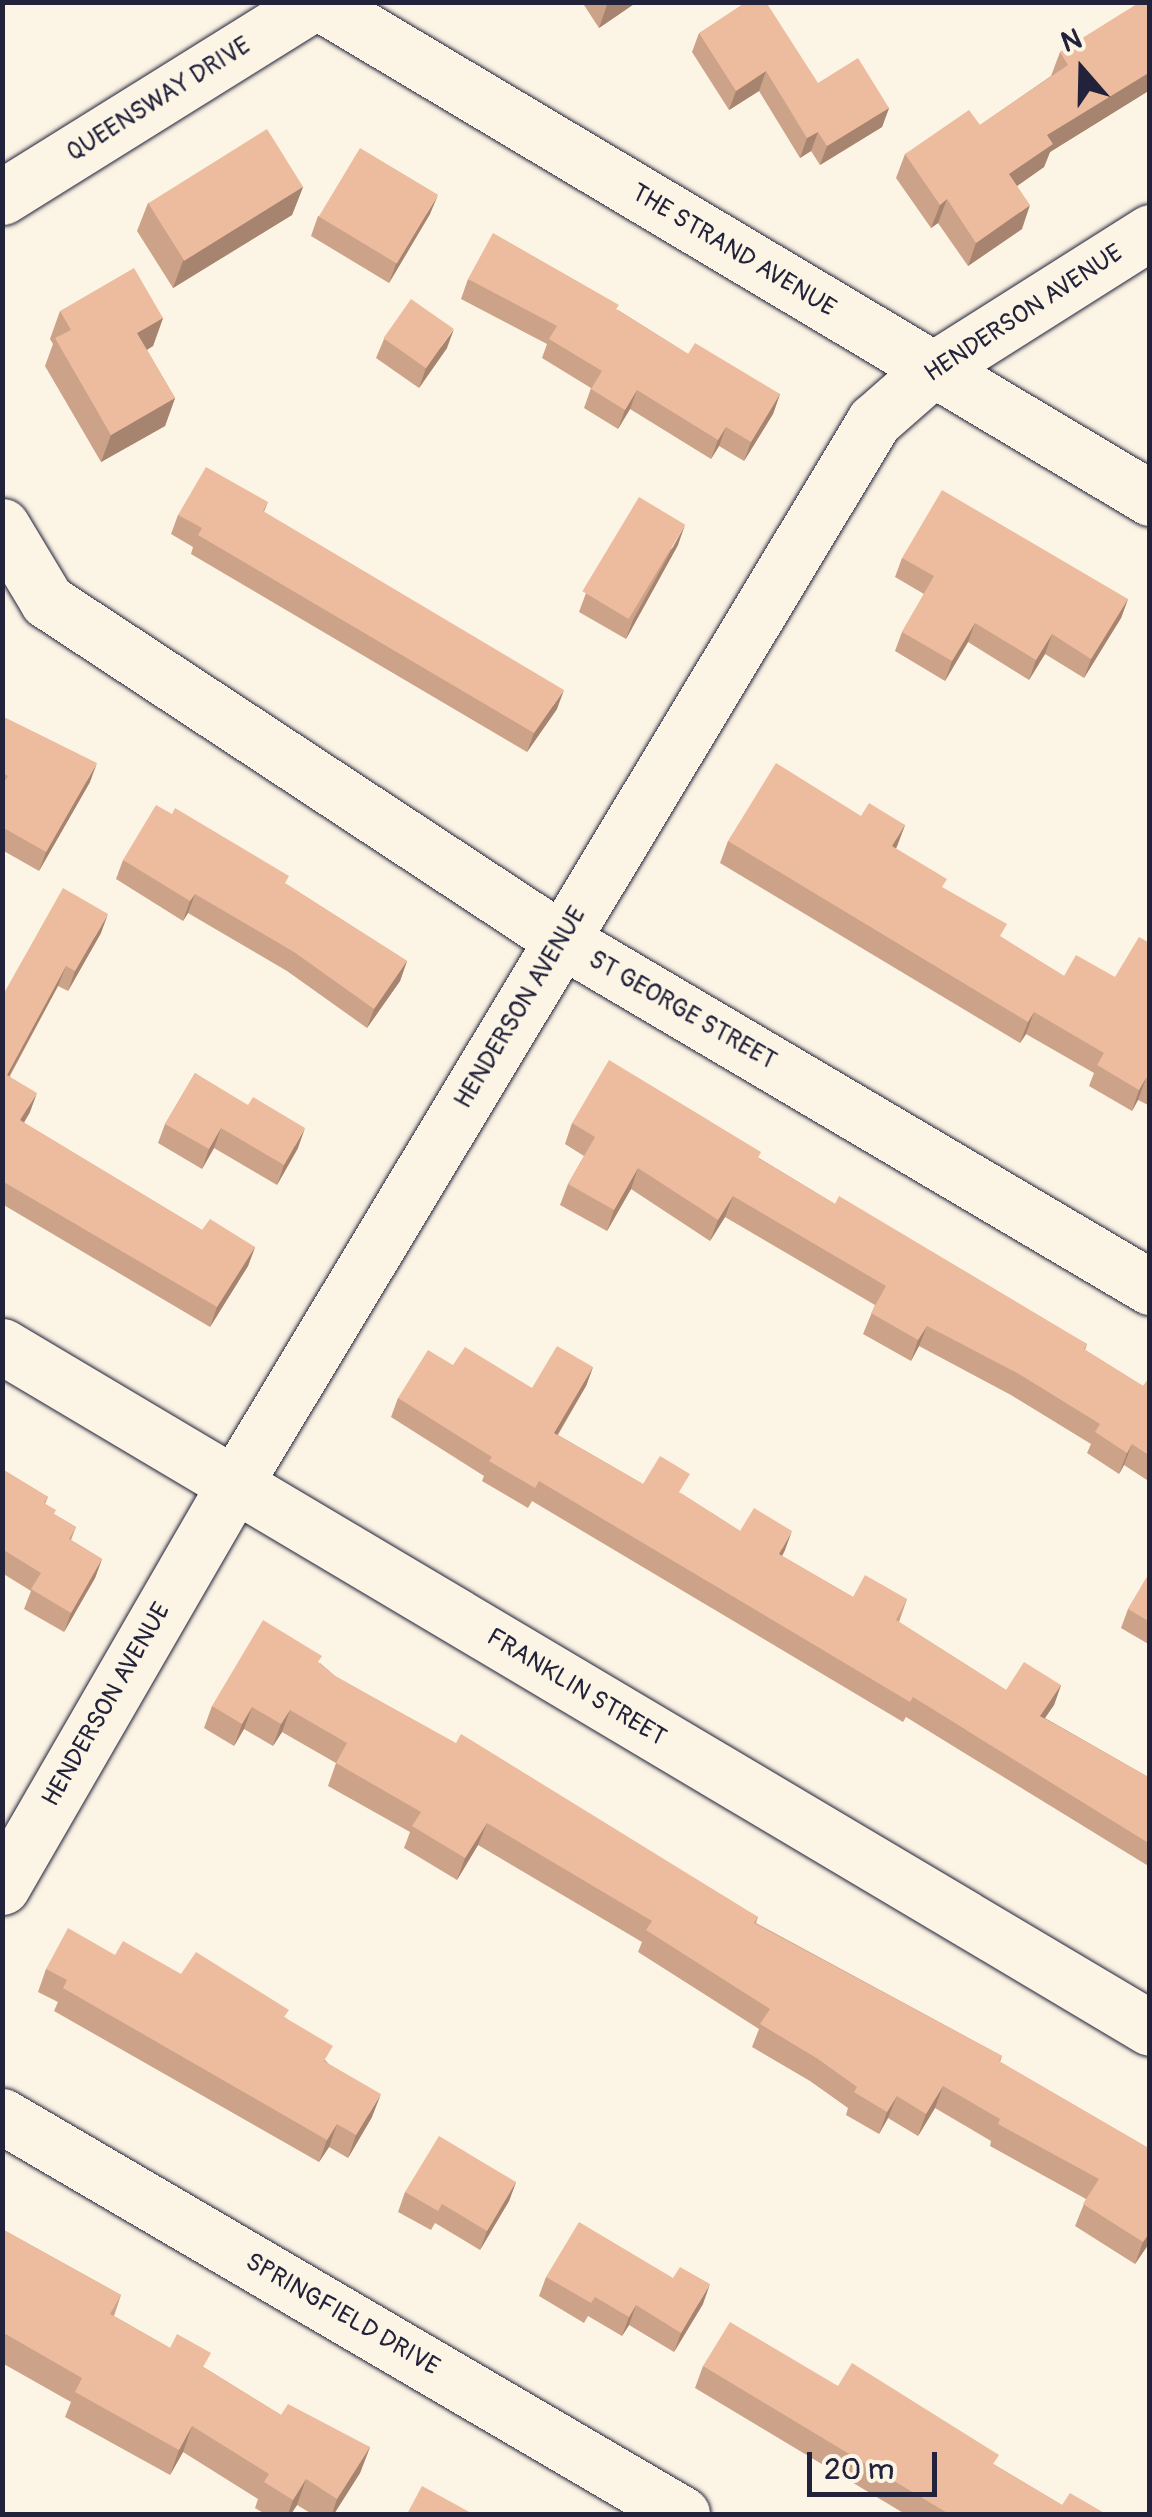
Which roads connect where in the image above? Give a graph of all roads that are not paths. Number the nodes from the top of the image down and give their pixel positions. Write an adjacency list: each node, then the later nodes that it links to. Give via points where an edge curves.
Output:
1 (316, 2): 2 (street, QUEENSWAY DRIVE); 4 (street, THE STRAND AVENUE)
2 (2, 197)
3 (1150, 232): 4 (street, HENDERSON AVENUE)
4 (932, 370): 5 (street, THE STRAND AVENUE); 7 (street, HENDERSON AVENUE, via 874,421)
5 (1150, 498)
6 (2, 526): 7 (street, ST GEORGE STREET, via 46,601)
7 (562, 940): 8 (street, ST GEORGE STREET); 10 (street, HENDERSON AVENUE)
8 (1150, 1286)
9 (2, 1346): 10 (street, FRANKLIN STREET)
10 (234, 1485): 11 (street, HENDERSON AVENUE); 12 (street, FRANKLIN STREET)
11 (2, 1886)
12 (1150, 2028)
13 (2, 2116): 14 (street, SPRINGFIELD DRIVE)
14 (682, 2514)

